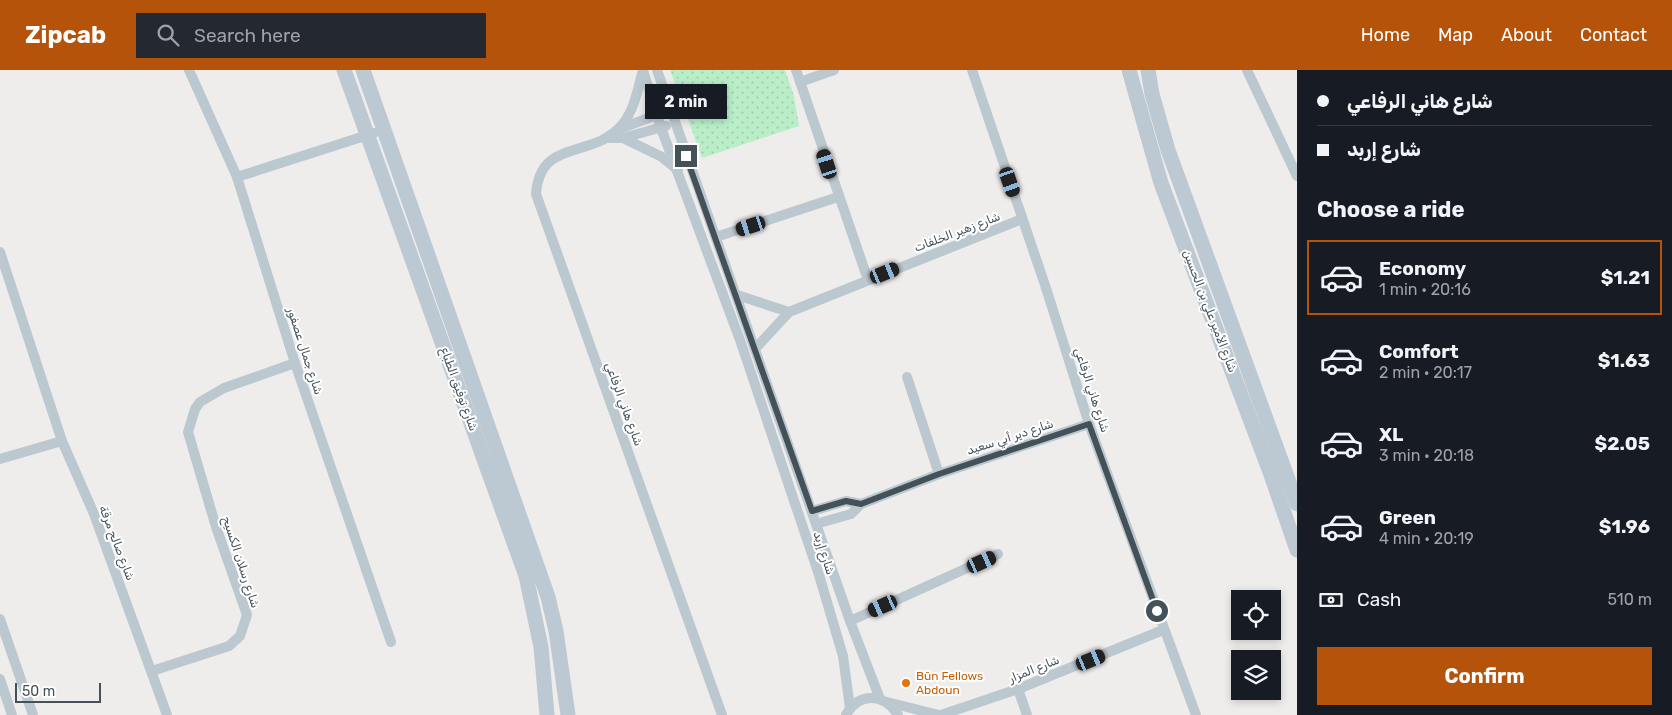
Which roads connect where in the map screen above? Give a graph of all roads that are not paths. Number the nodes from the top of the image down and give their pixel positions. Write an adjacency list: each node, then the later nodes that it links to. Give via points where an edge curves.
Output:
1 (189, 70): 22 (street, شارع جمال عصفور)
2 (344, 70): 19 (street, شارع توفيق الطباع)
3 (363, 70): 17 (street, شارع توفيق الطباع)
4 (643, 70): 14 (street, شارع إربد); 18 (street, via 634,104)
5 (657, 70): 13 (street, شارع إربد)
6 (796, 70): 12 (street)
7 (834, 70): 12 (street)
8 (972, 70): 24 (street, شارع هاني الرفاعي)
9 (1129, 70): 41 (street, شارع الأمير علي بن الحسين, via 1161,183)
10 (1148, 70): 38 (street, شارع الأمير علي بن الحسين, via 1168,150)
11 (1247, 70): 21 (street)
12 (800, 82): 23 (street)
13 (670, 110): 14 (street, شارع هاني الرفاعي); 15 (street, شارع إربد)
14 (657, 115): 16 (street, شارع إربد); 18 (street, شارع هاني الرفاعي)
15 (674, 123): 16 (street, شارع هاني الرفاعي); 25 (street, شارع إربد)
16 (662, 128): 18 (street, شارع هاني الرفاعي); 20 (street, شارع إربد)
17 (385, 130): 19 (street); 56 (street, شارع توفيق الطباع, via 548,597)
18 (621, 133): 20 (street, شارع هاني الرفاعي); 57 (street, شارع هاني الرفاعي, via 550,160 538,177 536,194)
19 (366, 136): 22 (street); 55 (street, شارع توفيق الطباع, via 526,576 541,646)
20 (679, 171): 51 (street, شارع إربد, via 819,575 843,656)
21 (1297, 176)
22 (236, 177): 31 (street, شارع جمال عصفور)
23 (838, 197): 25 (street); 27 (street)
24 (1022, 220): 27 (street, شارع زهير الخلفات); 33 (street, شارع هاني الرفاعي)
25 (716, 237): 28 (street, شارع إربد)
26 (0, 252): 34 (street, شارع صالح مرقة)
27 (868, 280): 29 (street, شارع زهير الخلفات)
28 (737, 295): 29 (street); 30 (street, شارع إربد)
29 (789, 312): 30 (street, شارع زهير الخلفات)
30 (755, 349): 39 (street, شارع إربد)
31 (295, 363): 46 (street, شارع جمال عصفور); 47 (street, شارع رسلان الكسيح, via 224,388 195,409 188,432 216,527 247,615 240,636 230,646)
32 (907, 377): 36 (street)
33 (1089, 424): 36 (street, شارع دير أبي سعيد); 45 (street, شارع هاني الرفاعي)
34 (62, 441): 35 (street); 47 (street, شارع صالح مرقة, via 94,514)
35 (0, 459)
36 (939, 474): 37 (street, شارع دير أبي سعيد)
37 (861, 504): 39 (street, شارع دير أبي سعيد, via 846,501); 40 (street, شارع دير أبي سعيد, via 851,514)
38 (1297, 504)
39 (812, 511): 40 (street, شارع إربد)
40 (816, 524): 44 (street, شارع إربد)
41 (1297, 550)
42 (998, 554): 44 (street)
43 (0, 619): 53 (street)
44 (850, 621): 50 (street, شارع إربد)
45 (1164, 630): 49 (street, شارع المزار); 61 (street, شارع هاني الرفاعي)
46 (391, 642)
47 (152, 671): 54 (street, شارع صالح مرقة)
48 (0, 679): 52 (street)
49 (1018, 689): 59 (street, شارع المزار); 60 (street)
50 (883, 700): 51 (street, via 864,699); 58 (street, شارع إربد); 59 (street, شارع المزار)
51 (848, 711)
52 (12, 715)
53 (33, 715)
54 (167, 715)
55 (546, 715)
56 (568, 715)
57 (722, 715)
58 (898, 715)
59 (940, 715)
60 (1027, 715)
61 (1196, 715)

